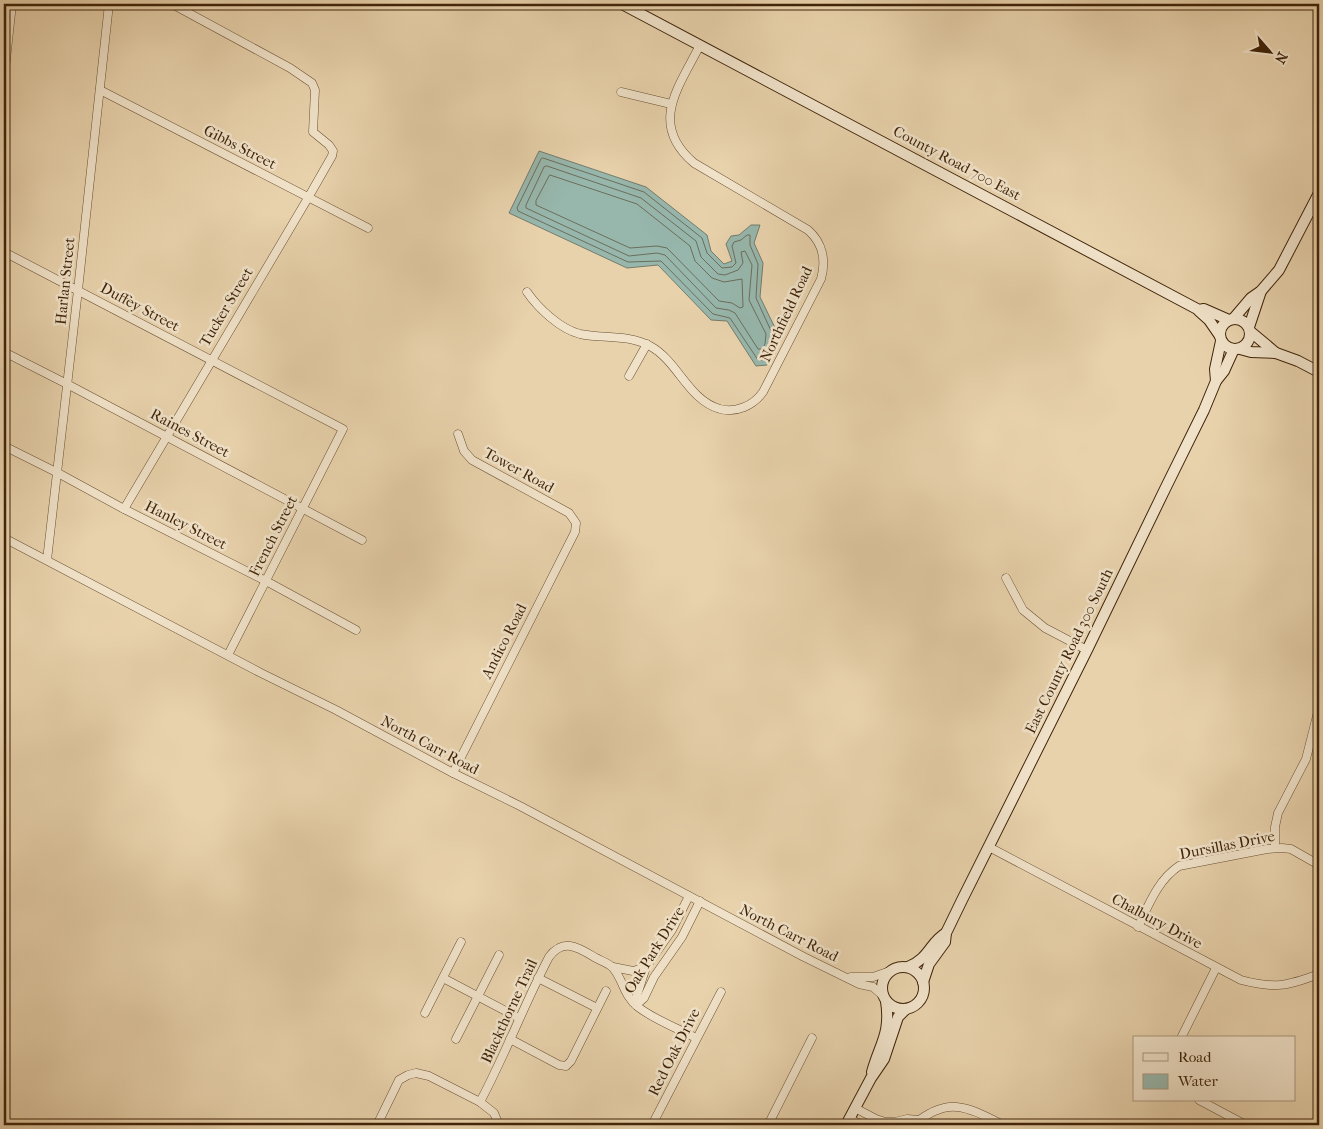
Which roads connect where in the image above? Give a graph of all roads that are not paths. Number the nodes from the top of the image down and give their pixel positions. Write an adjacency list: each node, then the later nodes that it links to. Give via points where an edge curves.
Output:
1 (12, 4): 6 (street)
2 (109, 4): 7 (street, Harlan Street)
3 (172, 4): 11 (street, Tucker Street, via 312,83 315,90 313,132 333,151)
4 (622, 4): 5 (street, County Road 700 East)
5 (700, 45): 9 (street, Northfield Road); 17 (street, County Road 700 East)
6 (4, 78)
7 (100, 90): 11 (street, Gibbs Street); 14 (street, Harlan Street)
8 (621, 92): 9 (street)
9 (671, 104): 21 (street, Northfield Road, via 670,127 686,157 808,230 819,244 824,268 767,386 760,397 746,406 731,410 709,405 693,391 667,358)
10 (1319, 193): 15 (street, via 1279,270)
11 (308, 198): 12 (street, Gibbs Street); 25 (street, Tucker Street)
12 (368, 228)
13 (4, 252): 14 (street, Duffey Street)
14 (78, 290): 25 (street, Duffey Street); 29 (street, Harlan Street)
15 (1261, 291): 18 (street); 19 (street)
16 (527, 292): 21 (street, Northfield Road, via 536,306 572,331 630,338)
17 (1199, 310): 18 (street, County Road 700 East); 20 (street, County Road 700 East)
18 (1231, 319): 19 (street, via 1243,320); 20 (street, via 1222,326)
19 (1250, 330): 22 (street, via 1248,342); 24 (street)
20 (1221, 338): 22 (street, via 1225,345); 28 (street, East County Road 300 South)
21 (647, 344): 27 (street)
22 (1237, 349): 24 (street); 28 (street, East County Road 300 South)
23 (4, 352): 29 (street, Raines Street)
24 (1276, 353): 26 (street)
25 (211, 360): 30 (street, Duffey Street); 32 (street, Tucker Street)
26 (1319, 372)
27 (629, 376)
28 (1216, 380): 44 (street, East County Road 300 South)
29 (67, 384): 32 (street, Raines Street); 34 (street, Harlan Street)
30 (343, 429): 35 (street, French Street)
31 (458, 434): 37 (street, Tower Road, via 464,451 472,460 569,513)
32 (166, 436): 35 (street, Raines Street); 36 (street, Tucker Street)
33 (4, 446): 34 (street, Hanley Street)
34 (58, 472): 36 (street, Hanley Street); 40 (street, Harlan Street)
35 (302, 508): 39 (street, Raines Street); 42 (street, French Street)
36 (124, 509): 42 (street, Hanley Street)
37 (576, 521): 47 (street, Andico Road, via 575,532)
38 (4, 538): 40 (street, North Carr Road)
39 (362, 540)
40 (47, 560): 45 (street, North Carr Road)
41 (1006, 578): 44 (street, via 1023,610 1045,628)
42 (266, 580): 43 (street, Hanley Street); 45 (street, French Street)
43 (356, 630)
44 (1087, 650): 48 (street, East County Road 300 South)
45 (228, 655): 47 (street, North Carr Road)
46 (1319, 708): 49 (street, via 1306,758 1278,813)
47 (452, 773): 51 (street, North Carr Road)
48 (989, 847): 53 (street, Chalbury Drive); 54 (street, East County Road 300 South)
49 (1275, 848): 50 (street, Dursillas Drive, via 1291,849); 53 (street, Dursillas Drive, via 1180,866 1162,880)
50 (1319, 865)
51 (689, 896): 52 (street, North Carr Road); 58 (street, Oak Park Drive, via 672,930)
52 (700, 901): 63 (street, North Carr Road); 71 (street, Oak Park Drive, via 644,998)
53 (1138, 927): 60 (street, Chalbury Drive)
54 (946, 933): 59 (street, East County Road 300 South, via 920,961); 66 (street, East County Road 300 South, via 945,942 929,964)
55 (461, 942): 64 (street)
56 (499, 955): 69 (street)
57 (613, 967): 58 (street, Oak Park Drive, via 633,971); 65 (street, Blackthorne Trail, via 569,945 553,952); 71 (street)
58 (646, 967): 71 (street, Oak Park Drive)
59 (908, 968): 61 (street); 66 (street)
60 (1216, 968): 62 (street, Chalbury Drive, via 1241,980 1270,986 1292,984); 76 (street)
61 (890, 971): 63 (street, North Carr Road, via 864,978); 70 (street, via 882,982)
62 (1319, 974)
63 (844, 976): 70 (street, North Carr Road, via 873,987)
64 (443, 978): 69 (street); 74 (street)
65 (538, 978): 72 (street); 75 (street, Blackthorne Trail)
66 (923, 982): 73 (street, via 920,1000)
67 (606, 991): 72 (street)
68 (721, 992): 77 (street, Red Oak Drive)
69 (478, 996): 75 (street); 79 (street)
70 (884, 998): 73 (street, via 895,1008); 81 (street, via 888,1026)
71 (636, 1005): 77 (street)
72 (597, 1008): 80 (street, via 566,1066)
73 (906, 1009): 81 (street, via 898,1017 884,1059)
74 (424, 1013)
75 (519, 1018): 80 (street, Blackthorne Trail)
76 (1182, 1036)
77 (696, 1038): 89 (street, Red Oak Drive)
78 (812, 1038): 90 (street)
79 (456, 1039)
80 (510, 1039): 82 (street, Blackthorne Trail)
81 (871, 1078): 84 (street)
82 (480, 1102): 87 (street, via 429,1076 408,1074 399,1080); 88 (street, via 494,1113)
83 (1203, 1102): 93 (street)
84 (855, 1108): 85 (street); 86 (street, via 885,1122 907,1119)
85 (847, 1122): 91 (street)
86 (916, 1123): 92 (street, via 942,1108 958,1107 975,1110)
87 (377, 1125)
88 (499, 1125)
89 (652, 1125)
90 (768, 1125)
91 (862, 1125)
92 (1003, 1125)
93 (1246, 1125)

